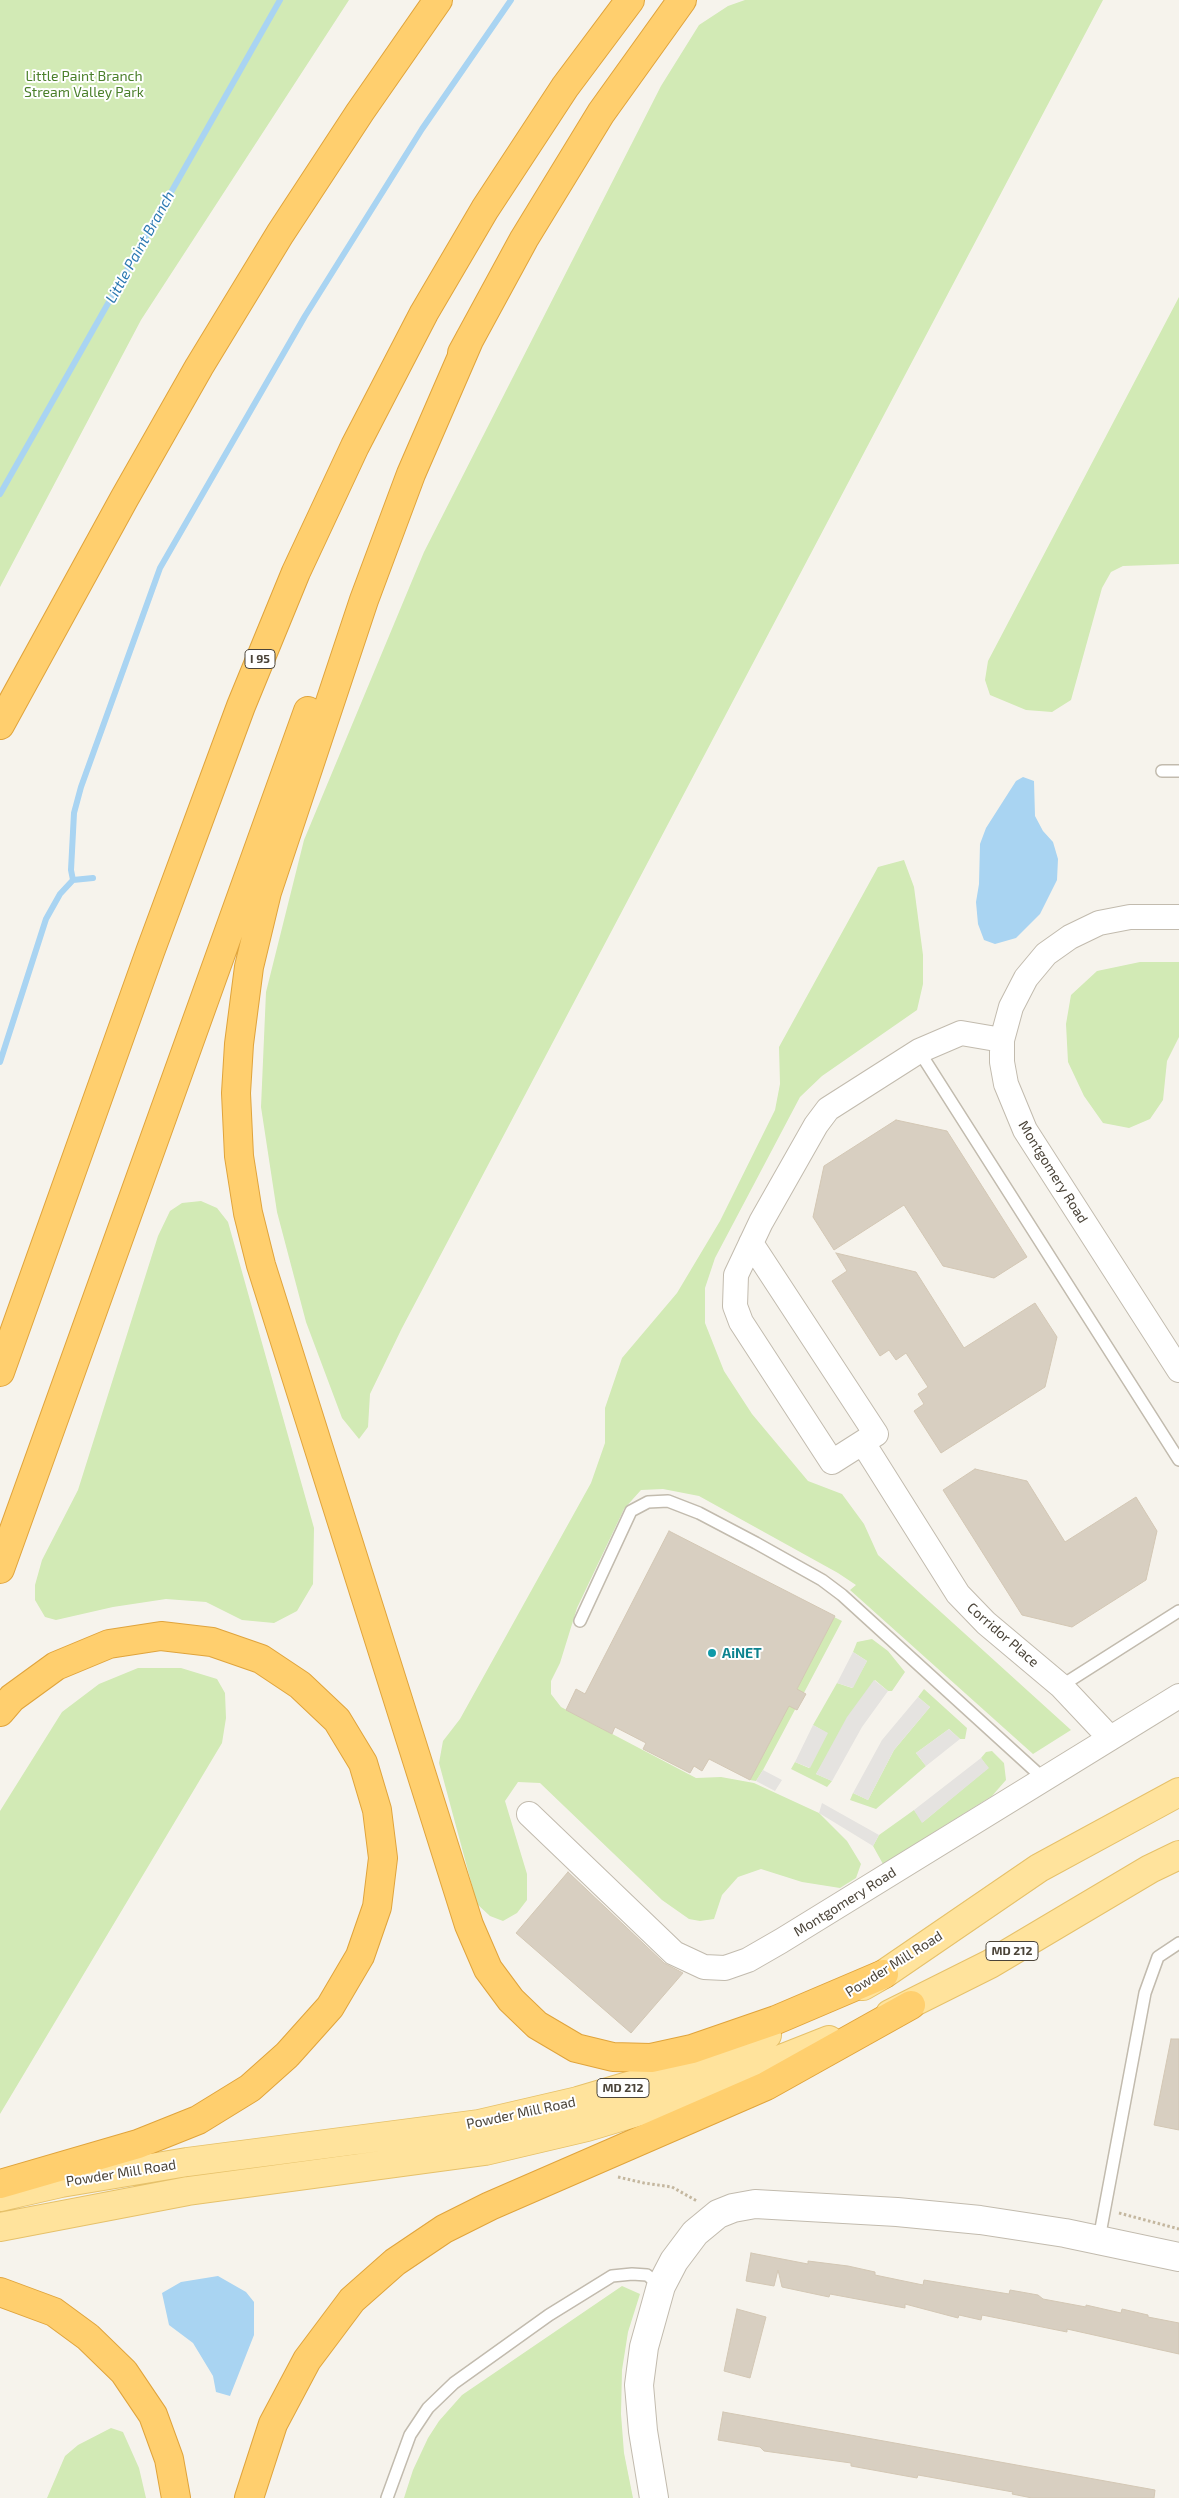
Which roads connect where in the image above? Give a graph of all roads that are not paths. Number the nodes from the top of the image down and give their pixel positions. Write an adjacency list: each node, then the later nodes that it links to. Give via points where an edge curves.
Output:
1 (438, 0): 5 (highway, via 280,234 204,359)
2 (630, 0): 13 (highway, I 95, via 565,87 424,313 359,438 296,572 241,706)
3 (682, 0): 4 (highway, via 601,113 524,239)
4 (470, 338): 16 (highway, via 401,470 350,594); 28 (highway, via 411,474 364,600 267,892 248,967 238,1044 238,1156 261,1265 469,1925 488,1969 511,2000 537,2025 576,2048 613,2057 651,2058 692,2049 776,2020)
5 (1, 722)
6 (1162, 771): 7 (lane)
7 (1179, 771)
8 (1179, 917): 9 (street, Montgomery Road, via 1130,917 1099,923 1070,937 1046,954 1026,978 1011,1007)
9 (1002, 1040): 10 (street, via 961,1033); 12 (street, Montgomery Road, via 1006,1084 1025,1130)
10 (919, 1051): 11 (street, via 828,1109 788,1173); 15 (lane)
11 (751, 1243): 14 (street, via 876,1434); 14 (street, via 736,1275 734,1289 735,1306 741,1322 832,1462)
12 (1175, 1357)
13 (0, 1372)
14 (863, 1443): 19 (street, Corridor Place, via 958,1594 986,1623)
15 (1179, 1460)
16 (0, 1569)
17 (1179, 1611): 19 (lane)
18 (580, 1621): 23 (lane, via 631,1511 648,1502 668,1501 699,1513 822,1580)
19 (1061, 1686): 22 (street, Corridor Place)
20 (1179, 1696): 22 (street, Montgomery Road)
21 (0, 1712): 30 (highway, via 12,1698 56,1666 108,1644 161,1636 212,1642 261,1659 300,1685 337,1720 363,1763 377,1810 383,1858 377,1907 360,1956 330,2007 287,2055 250,2088 198,2120 138,2144)
22 (1110, 1738): 23 (street, Montgomery Road)
23 (1044, 1779): 25 (street, Montgomery Road, via 781,1941 748,1960 725,1968 704,1967 674,1953)
24 (1179, 1792): 28 (main road, Powder Mill Road / MD 212, via 1039,1868)
25 (529, 1814)
26 (1179, 1855): 29 (main road, Powder Mill Road / MD 212, via 990,1964)
27 (1179, 1943): 33 (lane, via 1158,1957 1145,1994)
28 (884, 1974): 31 (main road, Powder Mill Road / MD 212, via 820,2010 749,2043 669,2074 578,2101 479,2124 187,2162 60,2183)
29 (911, 2005): 32 (main road, Powder Mill Road / MD 212, via 741,2076 677,2100 587,2127 485,2150 188,2191); 38 (highway, via 766,2086 482,2210 444,2229 395,2262 352,2300 307,2360 273,2424)
30 (0, 2184)
31 (0, 2197)
32 (0, 2227)
33 (1099, 2239): 34 (street); 35 (street, via 896,2212 755,2204 734,2208 707,2222 685,2245)
34 (1179, 2257)
35 (661, 2286): 39 (lane, via 647,2275 612,2276 549,2315 454,2383 428,2408 410,2435); 40 (street, via 644,2346 639,2384 642,2431)
36 (0, 2292): 37 (highway, via 54,2312 88,2337 124,2372 153,2416 169,2460)
37 (176, 2498)
38 (249, 2498)
39 (387, 2498)
40 (654, 2498)

